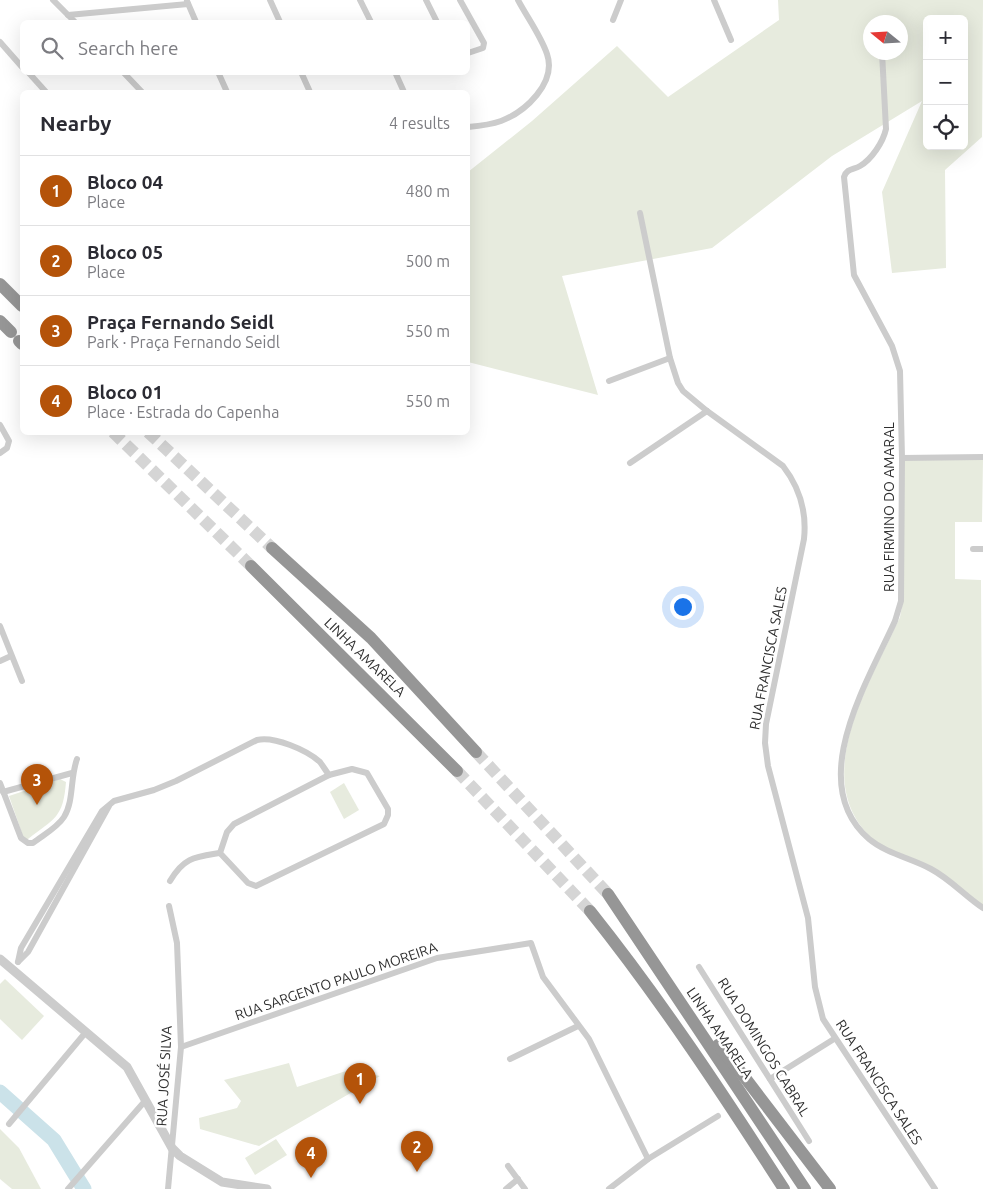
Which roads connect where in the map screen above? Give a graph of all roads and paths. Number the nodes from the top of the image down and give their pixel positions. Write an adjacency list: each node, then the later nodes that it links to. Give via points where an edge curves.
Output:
1 (53, 0): 10 (street)
2 (270, 0): 13 (street)
3 (360, 0): 14 (street)
4 (426, 0): 15 (street)
5 (460, 0): 19 (street, via 484,43 483,48)
6 (518, 0): 32 (street, via 547,54 547,76 542,89 523,108 502,121)
7 (621, 0): 16 (street)
8 (714, 0): 17 (street)
9 (188, 2): 10 (street); 12 (street)
10 (68, 15): 11 (street)
11 (73, 20)
12 (195, 20)
13 (279, 20)
14 (370, 20)
15 (436, 20)
16 (613, 20)
17 (732, 40)
18 (0, 42): 21 (street)
19 (470, 52)
20 (882, 60): 44 (street, RUA FIRMINO DO AMARAL, via 884,136 866,160 848,170 844,177 854,275 892,346 900,371)
21 (20, 65)
22 (31, 75): 27 (street)
23 (126, 75): 28 (street)
24 (219, 75): 29 (street)
25 (302, 75): 30 (street)
26 (396, 75): 31 (street)
27 (44, 90)
28 (140, 90)
29 (226, 90)
30 (309, 90)
31 (403, 90)
32 (470, 127)
33 (640, 213): 38 (street, RUA FRANCISCA SALES)
34 (0, 284): 35 (highway)
35 (20, 304)
36 (0, 321): 37 (highway)
37 (18, 339)
38 (670, 358): 39 (street); 40 (street, RUA FRANCISCA SALES, via 683,391)
39 (609, 381)
40 (707, 411): 45 (street); 73 (street, RUA FRANCISCA SALES, via 783,466 792,478 804,508 804,539 766,724 765,743 768,766 808,918 818,1006)
41 (0, 425): 42 (street, via 9,437 7,448)
42 (0, 453)
43 (983, 456): 44 (street)
44 (902, 458): 65 (street, RUA FIRMINO DO AMARAL, via 899,608 845,738 840,769 842,785 855,824 871,841 931,869)
45 (630, 463)
46 (272, 548): 54 (highway, LINHA AMARELA, via 371,638)
47 (973, 549): 48 (street)
48 (983, 549)
49 (251, 566): 56 (highway, LINHA AMARELA)
50 (0, 626): 51 (street)
51 (11, 656): 52 (street); 53 (street)
52 (0, 661)
53 (22, 681)
54 (476, 752)
55 (78, 759): 57 (street)
56 (457, 770)
57 (72, 773): 60 (street); 60 (street, via 70,802 64,817 33,842 28,843 21,838)
58 (329, 775): 61 (street, via 234,824 227,832); 61 (street, via 352,769 367,773 388,809 384,824 256,886 248,883); 69 (street, via 313,758 276,739 267,738 176,781 114,801 21,948)
59 (0, 782): 60 (street)
60 (3, 792)
61 (220, 853): 62 (street, via 192,857)
62 (170, 881)
63 (608, 894): 70 (highway, LINHA AMARELA)
64 (169, 906): 74 (street, RUA JOSÉ SILVA, via 177,943)
65 (983, 908)
66 (590, 911): 91 (highway, via 699,1056)
67 (0, 959): 69 (street)
68 (699, 967): 76 (street, RUA DOMINGOS CABRAL)
69 (12, 971): 72 (street)
70 (686, 1010): 92 (highway, LINHA AMARELA); 93 (highway, via 736,1066)
71 (578, 1026): 74 (street, RUA SARGENTO PAULO MOREIRA, via 543,977 531,942 437,958); 75 (street); 82 (street, via 589,1039)
72 (86, 1032): 77 (street, via 127,1067); 79 (street)
73 (834, 1039): 76 (street); 94 (street, RUA FRANCISCA SALES)
74 (181, 1048): 81 (street, RUA JOSÉ SILVA)
75 (510, 1059)
76 (770, 1079): 80 (street, RUA DOMINGOS CABRAL)
77 (145, 1102): 81 (street); 85 (street)
78 (718, 1116): 82 (street)
79 (9, 1124)
80 (809, 1141)
81 (172, 1148): 86 (street, RUA JOSÉ SILVA); 87 (street, via 222,1182)
82 (648, 1159): 90 (street)
83 (508, 1166): 84 (street)
84 (518, 1179): 88 (street); 89 (street)
85 (68, 1189)
86 (168, 1189)
87 (267, 1189)
88 (506, 1189)
89 (525, 1189)
90 (609, 1189)
91 (784, 1189)
92 (805, 1189)
93 (830, 1189)
94 (935, 1189)

